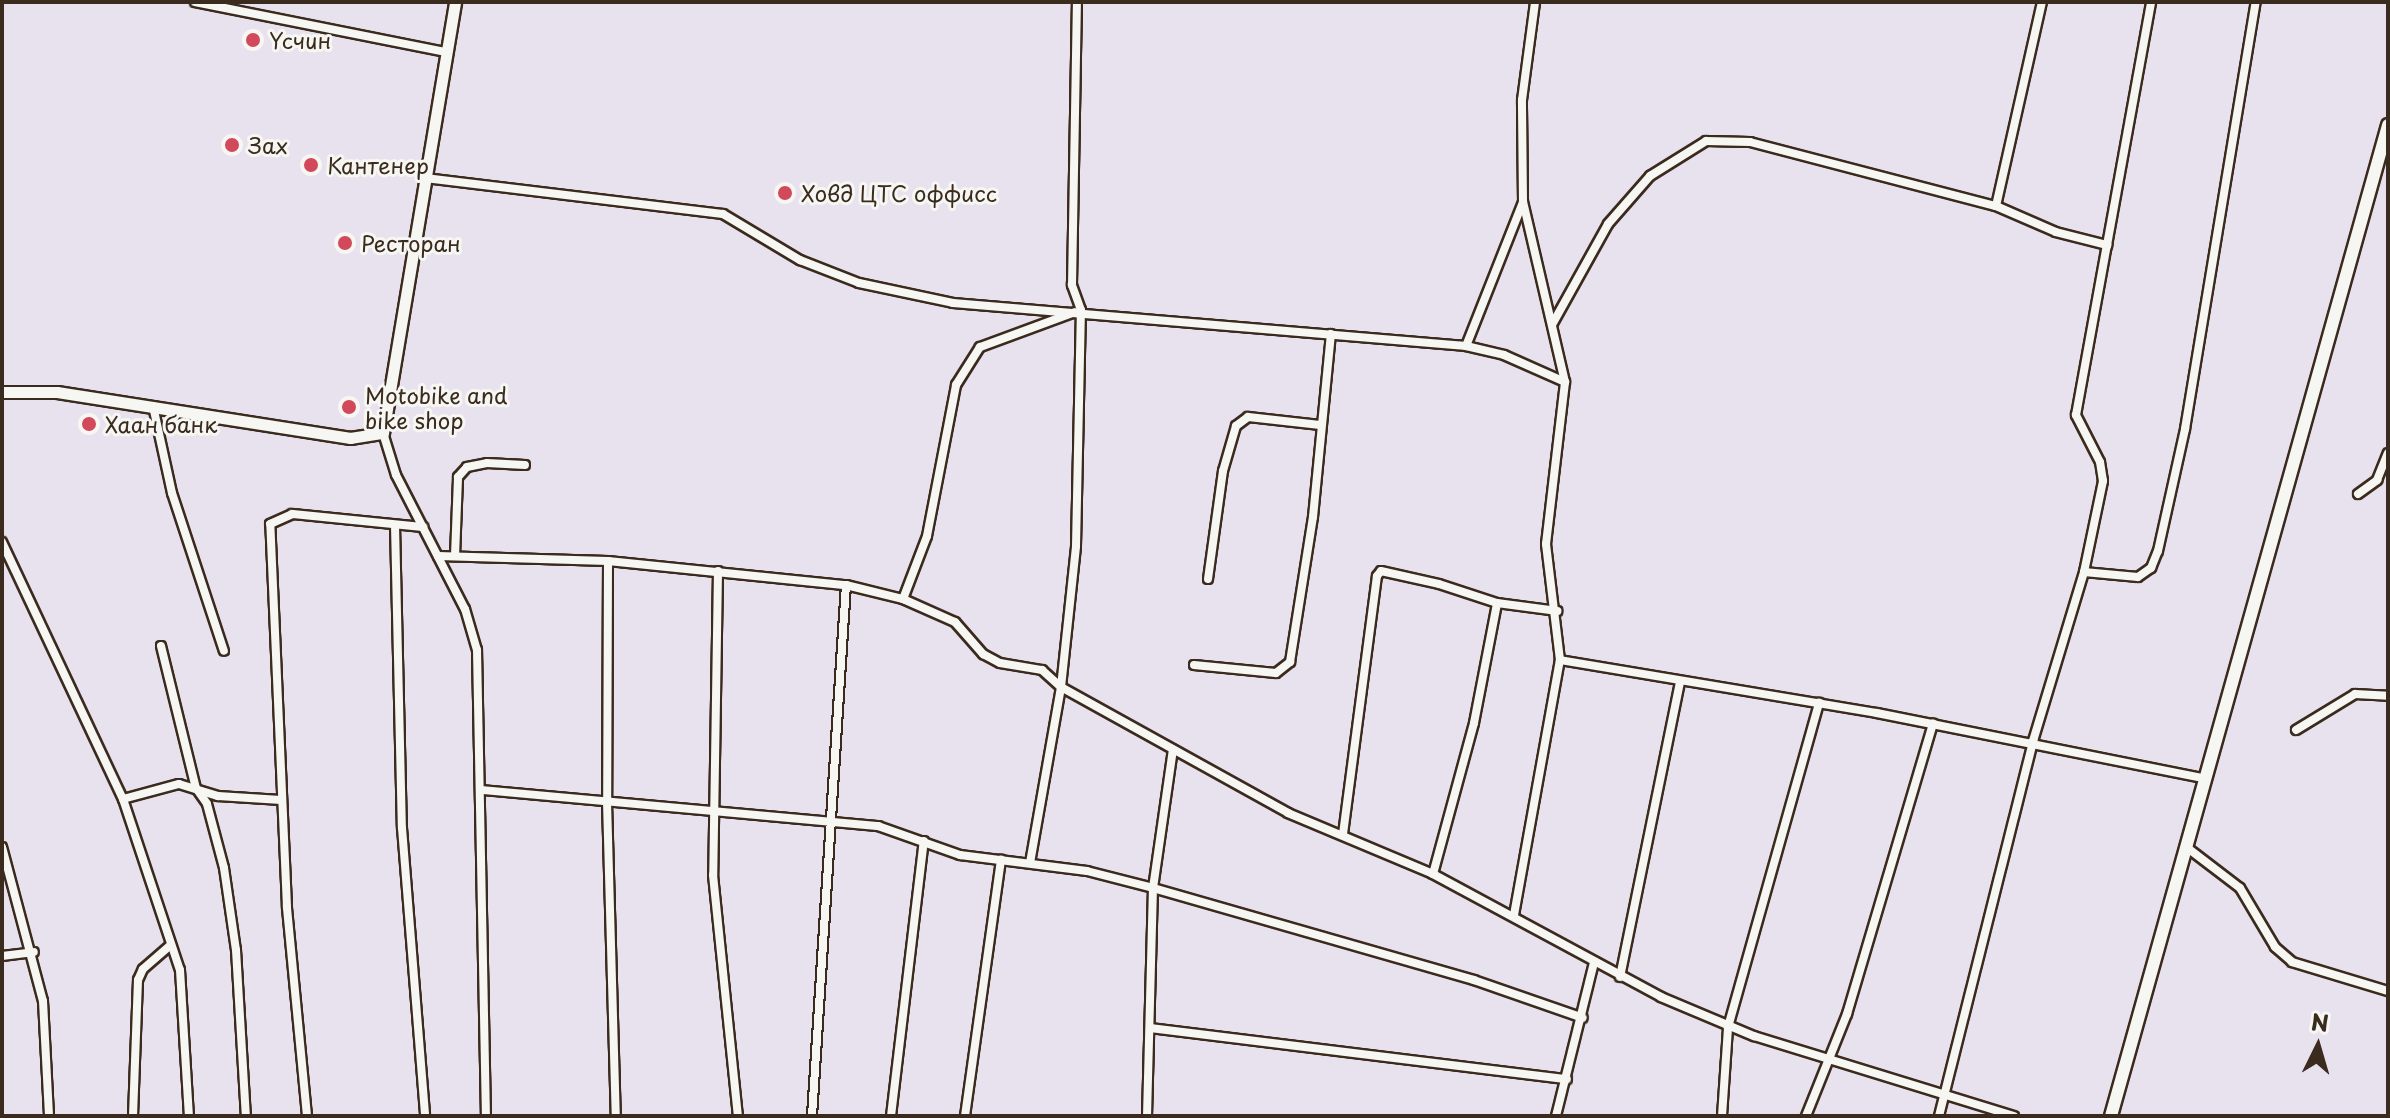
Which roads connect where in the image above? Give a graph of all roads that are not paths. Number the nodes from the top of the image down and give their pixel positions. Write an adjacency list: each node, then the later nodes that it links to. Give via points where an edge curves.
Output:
1 (195, 2): 8 (street)
2 (455, 2): 8 (street)
3 (1077, 2): 14 (street, via 1072,285)
4 (1535, 2): 11 (street, via 1522,100)
5 (2042, 2): 12 (street)
6 (2151, 2): 13 (street)
7 (2256, 2): 33 (street, via 2185,429 2158,551 2151,568 2138,577)
8 (446, 52): 10 (street)
9 (2388, 125): 51 (main road, via 2295,469)
10 (425, 178): 14 (street, via 723,214 800,260 859,283 953,303); 22 (street)
11 (1523, 202): 15 (street); 17 (street)
12 (1996, 206): 13 (street, via 2056,232); 15 (street, via 1750,142 1706,141 1650,176 1608,224)
13 (2107, 245): 33 (street, via 2076,415 2100,462 2103,481)
14 (1081, 310): 16 (street); 36 (street, via 980,347 956,385 927,536); 44 (street, via 1076,546)
15 (1553, 324): 18 (street)
16 (1331, 334): 17 (street); 21 (street)
17 (1466, 346): 18 (street, via 1504,355)
18 (1565, 382): 38 (street, via 1546,544)
19 (2, 392): 20 (street, via 57,392)
20 (153, 406): 22 (street, via 350,438); 40 (street, via 172,493)
21 (1321, 425): 34 (street, via 1248,417 1236,426 1223,471); 42 (street, via 1290,662 1276,673)
22 (383, 433): 27 (street, via 396,475)
23 (2388, 453): 25 (street, via 2377,480)
24 (525, 465): 30 (street, via 487,463 467,467 458,477)
25 (2358, 494)
26 (395, 525): 27 (street); 55 (street, via 292,514 270,524); 85 (street, via 402,828)
27 (423, 527): 29 (street)
28 (2, 542): 54 (street)
29 (438, 556): 30 (street); 53 (street, via 465,609 477,650)
30 (455, 556): 31 (street)
31 (608, 561): 32 (street); 56 (street)
32 (718, 571): 35 (street); 57 (street)
33 (2084, 572): 49 (street)
34 (1208, 579)
35 (846, 585): 36 (street); 58 (street)
36 (903, 599): 44 (street, via 955,622 983,654 1000,663 1042,670)
37 (1497, 603): 38 (street); 59 (street, via 1381,571 1377,576); 65 (street, via 1474,723)
38 (1557, 611): 41 (street)
39 (161, 646): 52 (street)
40 (224, 651)
41 (1560, 660): 43 (street); 67 (street)
42 (1194, 665)
43 (1680, 681): 46 (street); 72 (street)
44 (1061, 687): 50 (street); 64 (street)
45 (2388, 696): 48 (street, via 2355,694)
46 (1819, 703): 47 (street); 75 (street)
47 (1933, 723): 49 (street); 77 (street)
48 (2296, 730)
49 (2033, 741): 51 (street); 79 (street)
50 (1173, 749): 59 (street, via 1288,813); 66 (street)
51 (2202, 778): 61 (main road)
52 (196, 788): 54 (street, via 179,784); 55 (street, via 218,796); 83 (street, via 207,804 224,868 236,950)
53 (482, 790): 56 (street); 86 (street)
54 (123, 799): 68 (street)
55 (281, 800): 84 (street)
56 (607, 802): 57 (street); 87 (street)
57 (714, 813): 58 (street); 88 (street, via 713,875)
58 (827, 822): 60 (street, via 878,826); 89 (street)
59 (1343, 834): 65 (street)
60 (924, 841): 63 (street, via 960,855); 90 (street)
61 (2185, 846): 73 (street, via 2240,888 2275,947 2292,962); 98 (main road)
62 (2, 847): 69 (street)
63 (1001, 860): 64 (street); 91 (street)
64 (1030, 863): 66 (street)
65 (1433, 874): 67 (street)
66 (1153, 888): 74 (street, via 1474,980); 76 (street)
67 (1514, 915): 71 (street)
68 (171, 945): 81 (street, via 138,980); 82 (street, via 180,970)
69 (34, 952): 70 (street); 80 (street, via 43,1001)
70 (2, 956)
71 (1594, 962): 72 (street); 74 (street)
72 (1620, 977): 75 (street)
73 (2388, 991)
74 (1583, 1018): 78 (street)
75 (1728, 1027): 77 (street); 94 (street)
76 (1150, 1028): 78 (street); 92 (street)
77 (1831, 1061): 79 (street); 95 (street)
78 (1567, 1079): 93 (street)
79 (1945, 1096): 96 (street); 97 (street)
80 (49, 1116)
81 (133, 1116)
82 (189, 1116)
83 (246, 1116)
84 (307, 1116)
85 (425, 1116)
86 (486, 1116)
87 (616, 1116)
88 (738, 1116)
89 (812, 1116)
90 (891, 1116)
91 (965, 1116)
92 (1147, 1116)
93 (1556, 1116)
94 (1722, 1116)
95 (1806, 1116)
96 (1939, 1116)
97 (2014, 1116)
98 (2111, 1116)

